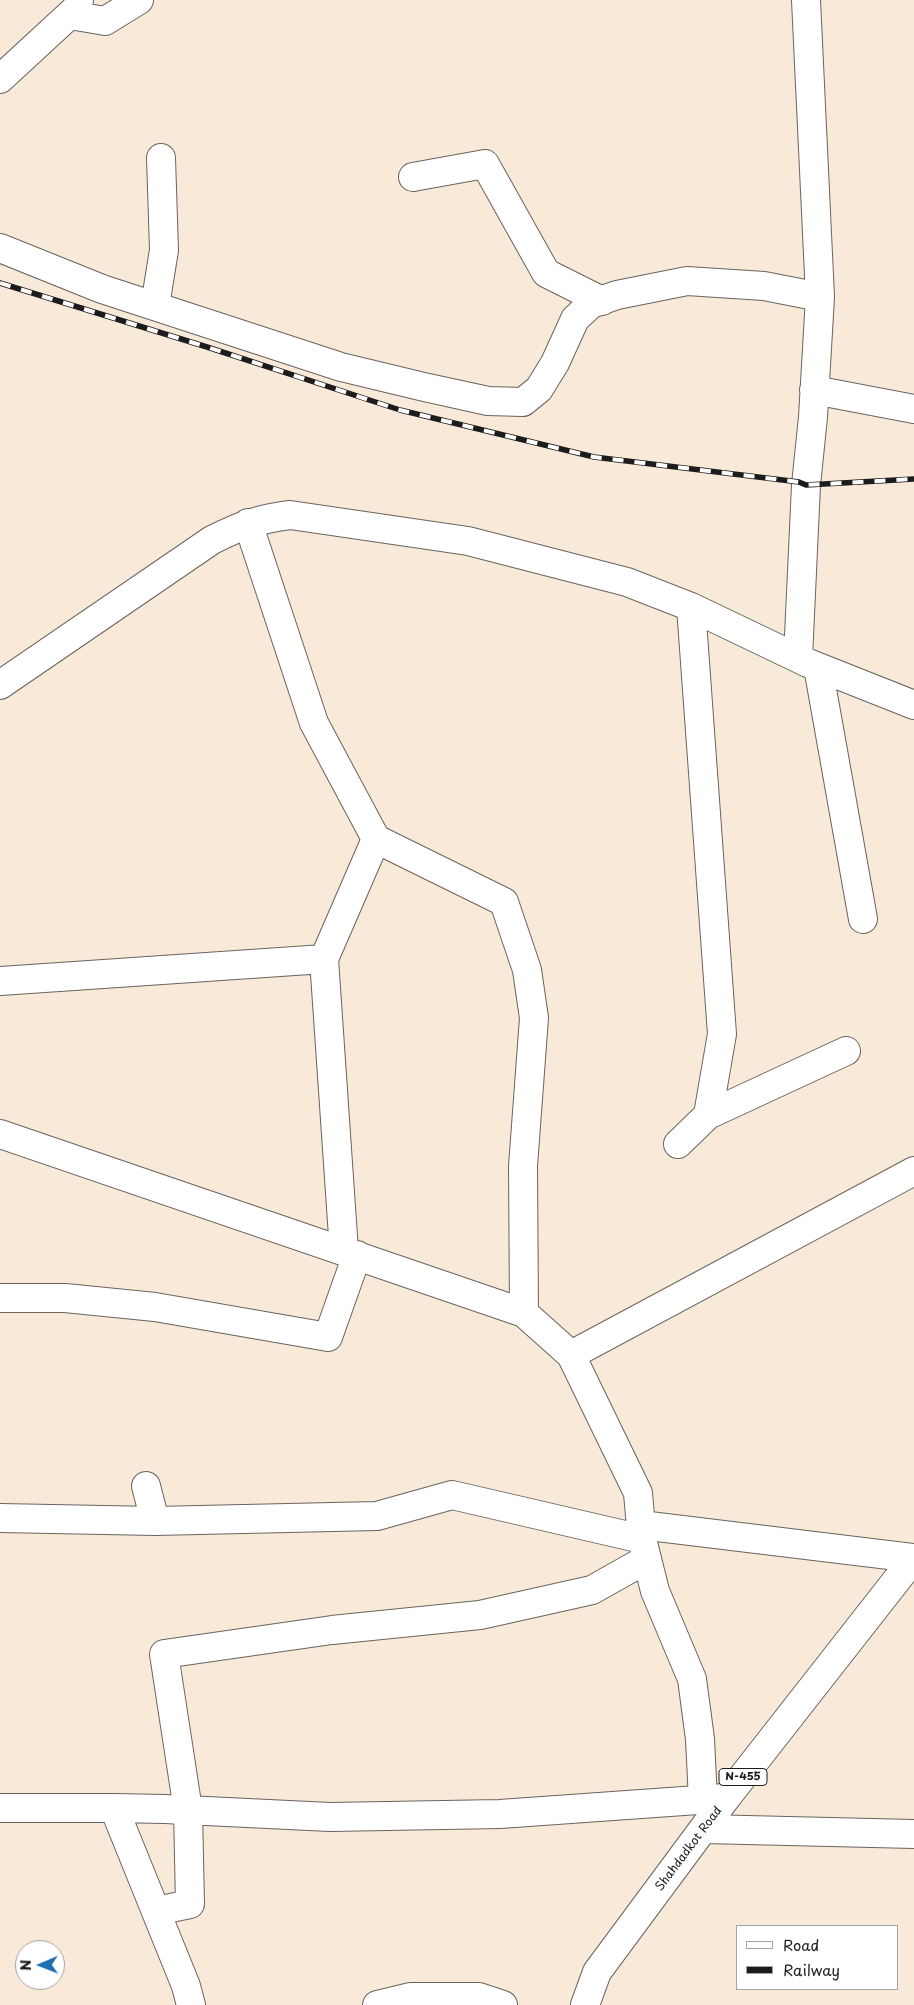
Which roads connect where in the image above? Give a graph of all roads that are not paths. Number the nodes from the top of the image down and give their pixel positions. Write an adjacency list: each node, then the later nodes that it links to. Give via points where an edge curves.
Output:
1 (139, 0): 3 (main road, via 105,21)
2 (806, 0): 8 (main road)
3 (74, 7): 4 (main road)
4 (0, 79)
5 (162, 158): 10 (main road, via 164,250)
6 (413, 177): 9 (main road, via 484,164 546,273)
7 (0, 248): 10 (main road, via 102,289)
8 (820, 297): 9 (main road, via 764,286 688,281); 11 (main road)
9 (602, 301): 10 (main road, via 591,304 576,319 539,390 523,402 488,401 341,367)
10 (155, 306)
11 (814, 390): 12 (main road); 15 (main road, via 806,485)
12 (914, 409)
13 (248, 523): 14 (main road, via 290,515 468,541 627,582); 16 (main road, via 212,540); 18 (main road, via 314,723)
14 (691, 607): 15 (main road); 23 (main road, via 722,1034)
15 (808, 662): 17 (main road); 19 (main road)
16 (0, 685)
17 (914, 705)
18 (376, 839): 20 (main road); 29 (main road, via 504,902 527,970 534,1018 524,1166)
19 (863, 918)
20 (324, 959): 21 (main road); 27 (main road)
21 (0, 981)
22 (846, 1051): 23 (main road)
23 (708, 1115): 25 (main road)
24 (0, 1134): 27 (main road)
25 (678, 1144)
26 (914, 1171): 30 (main road)
27 (350, 1253): 28 (main road, via 328,1337 155,1307 65,1298); 29 (main road)
28 (0, 1298)
29 (524, 1313): 30 (main road)
30 (571, 1355): 34 (main road, via 638,1493)
31 (146, 1486): 33 (main road)
32 (0, 1518): 33 (main road)
33 (155, 1521): 34 (main road, via 377,1516 452,1495)
34 (643, 1541): 35 (main road); 36 (main road, via 655,1591 692,1679 700,1739); 39 (main road, via 592,1590 480,1615 332,1630 164,1654)
35 (914, 1558): 36 (main road, Shahdadkot Road / N-455)
36 (714, 1799): 39 (main road, via 500,1814 330,1817); 40 (main road, Shahdadkot Road / N-455)
37 (0, 1808): 38 (main road)
38 (114, 1808): 39 (main road); 42 (main road)
39 (188, 1810): 42 (main road, via 190,1904)
40 (704, 1829): 41 (main road); 46 (main road, Shahdadkot Road / N-455, via 597,1972)
41 (914, 1834)
42 (156, 1911): 43 (main road)
43 (192, 2005)
44 (377, 2005): 45 (main road, via 410,1997 479,1997)
45 (503, 2005)
46 (585, 2005)

